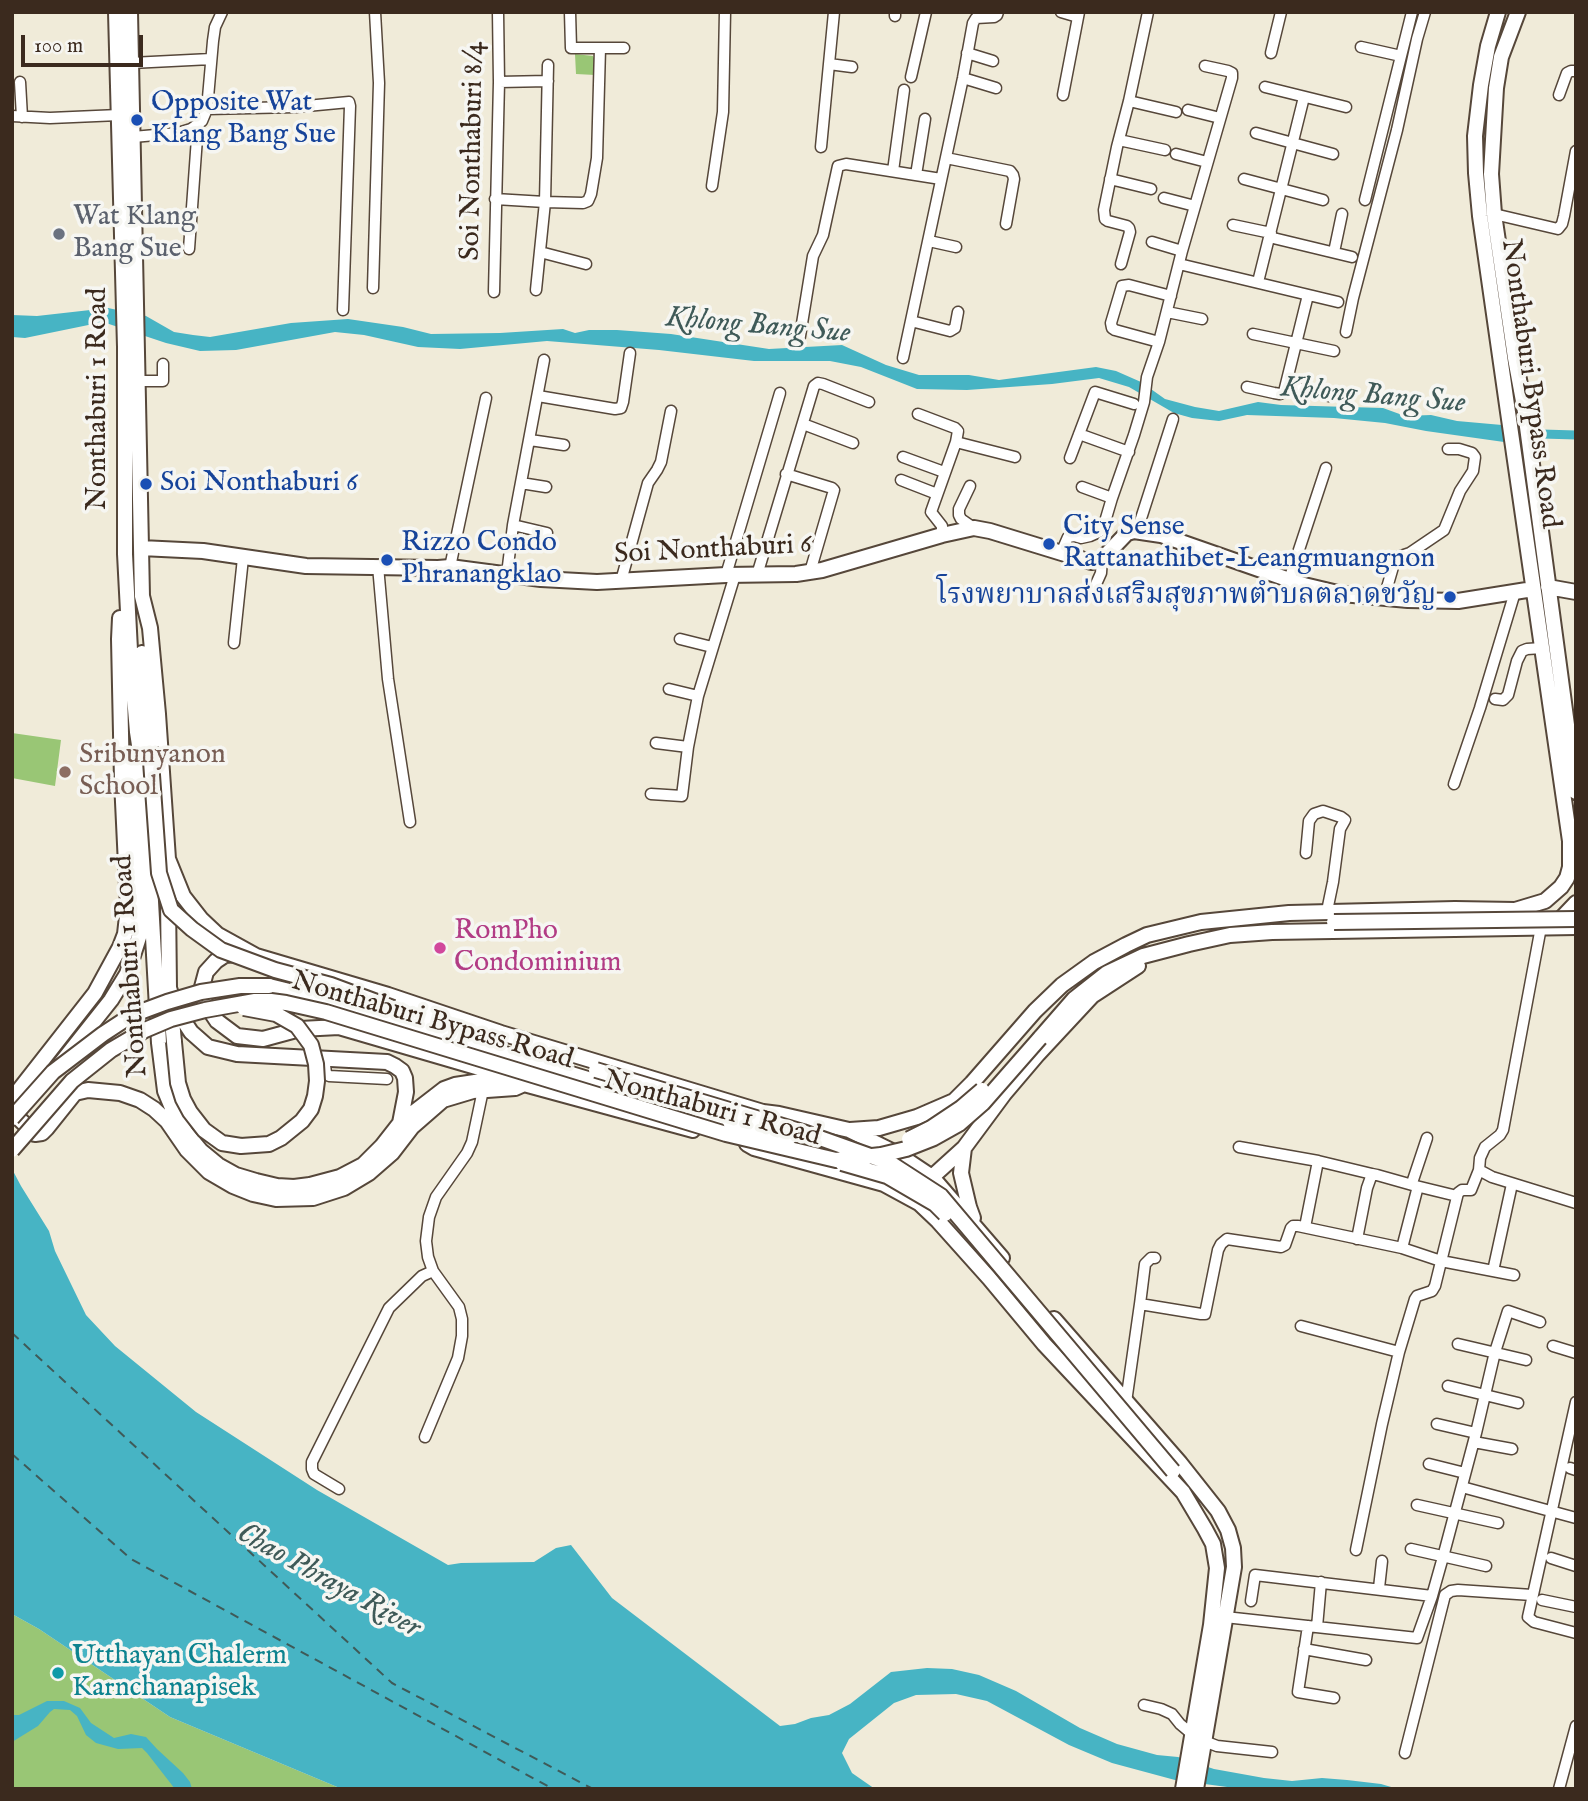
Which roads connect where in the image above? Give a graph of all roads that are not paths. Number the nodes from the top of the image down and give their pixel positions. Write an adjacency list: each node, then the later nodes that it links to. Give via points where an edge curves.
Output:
1 (116, 12): 49 (main road, Nonthaburi 1 Road)
2 (130, 12): 27 (main road, Nonthaburi 1 Road)
3 (222, 12): 25 (street)
4 (375, 12): 94 (street, via 379,83)
5 (498, 12): 37 (street, Soi Nonthaburi 8/4)
6 (570, 12): 20 (street, via 571,48)
7 (725, 12): 68 (street, via 723,112)
8 (834, 12): 28 (street)
9 (926, 12): 33 (street)
10 (998, 12): 22 (street, via 994,17 976,18)
11 (1061, 12): 18 (street)
12 (1148, 12): 44 (street)
13 (1282, 12): 23 (street)
14 (1412, 12): 24 (street)
15 (1425, 12): 106 (street)
16 (1498, 13): 168 (main road, Nonthaburi Bypass Road, via 1481,85 1476,173 1513,449)
17 (1518, 13): 78 (main road, Nonthaburi Bypass Road, via 1501,57 1496,88 1491,174)
18 (1079, 15): 41 (street)
19 (1361, 47): 24 (street)
20 (600, 48): 21 (street); 75 (street, via 597,158 589,201)
21 (624, 48)
22 (968, 53): 26 (street); 34 (street)
23 (1270, 53)
24 (1401, 56): 74 (street)
25 (211, 59): 27 (street); 46 (street)
26 (993, 61)
27 (131, 63): 55 (main road, Nonthaburi 1 Road)
28 (829, 64): 31 (street); 58 (street)
29 (548, 65): 35 (street)
30 (1205, 66): 51 (street, via 1231,73)
31 (852, 67)
32 (1576, 71): 42 (street, via 1567,73)
33 (911, 77)
34 (963, 78): 39 (street); 61 (street)
35 (548, 81): 37 (street); 75 (street)
36 (20, 82): 50 (street)
37 (499, 82): 72 (street, Soi Nonthaburi 8/4)
38 (1265, 87): 43 (street)
39 (996, 88)
40 (904, 90): 63 (street)
41 (1063, 95)
42 (1559, 95)
43 (1304, 97): 45 (street); 57 (street)
44 (1129, 101): 48 (street); 56 (street)
45 (1346, 107)
46 (207, 108): 53 (street); 101 (street, via 349,102)
47 (1188, 110): 51 (street)
48 (1176, 112)
49 (119, 115): 50 (street); 97 (main road, Nonthaburi 1 Road)
50 (17, 117)
51 (1220, 118): 62 (street)
52 (925, 119): 64 (street)
53 (198, 124): 55 (street, via 178,133); 85 (street)
54 (1256, 133): 57 (street)
55 (133, 137): 97 (main road, Nonthaburi 1 Road)
56 (1119, 140): 62 (street); 67 (street)
57 (1292, 142): 60 (street); 70 (street)
58 (821, 147)
59 (1576, 152): 78 (street, via 1558,229)
60 (1333, 154)
61 (946, 158): 65 (street); 79 (street, via 1010,171 1014,179)
62 (1207, 162): 76 (street)
63 (893, 172): 64 (street); 108 (street, via 838,166 823,235 813,256)
64 (916, 175): 65 (street)
65 (941, 179): 82 (street)
66 (1244, 179): 70 (street)
67 (1110, 180): 69 (street); 91 (street, via 1105,219 1127,226 1130,232)
68 (712, 186)
69 (1151, 189)
70 (1281, 189): 73 (street); 81 (street)
71 (1164, 198): 76 (street)
72 (495, 199): 75 (street); 96 (street, Soi Nonthaburi 8/4)
73 (1323, 200)
74 (1365, 200)
75 (545, 202): 87 (street)
76 (1195, 206): 86 (street)
77 (1342, 214): 88 (street)
78 (1494, 214): 168 (main road, Nonthaburi Bypass Road, via 1525,412)
79 (1006, 224)
80 (1233, 225): 81 (street)
81 (1270, 235): 88 (street); 93 (street)
82 (929, 241): 84 (street); 105 (street)
83 (1152, 242): 86 (street)
84 (956, 247)
85 (189, 249)
86 (1182, 251): 92 (street)
87 (540, 252): 90 (street); 95 (street)
88 (1334, 252): 89 (street)
89 (1352, 257)
90 (586, 264)
91 (1121, 264)
92 (1180, 264): 93 (street); 99 (street)
93 (1258, 282): 98 (street)
94 (373, 288)
95 (536, 290)
96 (494, 292)
97 (130, 295): 111 (main road, Nonthaburi 1 Road)
98 (1308, 295): 100 (street); 110 (street)
99 (1171, 296): 103 (street); 109 (street, via 1122,286 1111,323 1115,330)
100 (1338, 302)
101 (344, 310)
102 (958, 312): 105 (street, via 950,331)
103 (1167, 312): 104 (street); 109 (street)
104 (1202, 319)
105 (911, 321): 114 (street)
106 (1346, 332)
107 (1253, 334): 110 (street)
108 (799, 342)
109 (1159, 342): 125 (street)
110 (1295, 344): 112 (street); 118 (street)
111 (131, 347): 117 (main road, Nonthaburi 1 Road); 156 (main road, Nonthaburi 1 Road)
112 (1334, 351)
113 (630, 353): 121 (street, via 621,408)
114 (903, 358)
115 (544, 360): 121 (street)
116 (163, 364): 117 (street, via 163,382)
117 (138, 382): 155 (main road, Nonthaburi 1 Road)
118 (1287, 385): 119 (street, via 1280,394); 122 (street)
119 (1247, 387)
120 (780, 393): 164 (street)
121 (538, 396): 131 (street)
122 (1329, 396)
123 (486, 398): 161 (street)
124 (869, 401): 129 (street, via 818,383)
125 (1139, 403): 130 (street, via 1095,392); 136 (street)
126 (671, 411): 167 (street, via 661,462 648,483)
127 (918, 414): 132 (street, via 955,428)
128 (1172, 419): 152 (street)
129 (803, 424): 133 (street); 142 (street)
130 (1079, 434): 136 (street); 139 (street)
131 (530, 440): 134 (street); 144 (street)
132 (956, 442): 138 (street); 141 (street)
133 (853, 443)
134 (564, 445)
135 (1448, 449): 173 (street, via 1472,453 1472,471 1444,530 1395,560)
136 (1129, 452): 149 (street)
137 (903, 457): 141 (street)
138 (1015, 457)
139 (1070, 458)
140 (1326, 468): 166 (street)
141 (944, 472): 148 (street)
142 (786, 474): 162 (street, via 834,490); 165 (street)
143 (901, 480): 148 (street)
144 (521, 483): 146 (street); 150 (street)
145 (970, 486): 151 (street, via 959,515)
146 (546, 487)
147 (1082, 487): 149 (street)
148 (937, 494): 154 (street, via 931,512 942,526)
149 (1112, 498): 157 (street, via 1099,531 1068,537)
150 (513, 526): 153 (street); 163 (street)
151 (974, 528): 154 (main road, Soi Nonthaburi 6); 157 (main road, Soi Nonthaburi 6)
152 (1137, 531): 159 (main road, via 1127,533); 166 (main road, via 1161,535)
153 (547, 533)
154 (942, 536): 162 (main road, Soi Nonthaburi 6)
155 (141, 548): 158 (main road, Soi Nonthaburi 6); 172 (main road, Nonthaburi 1 Road)
156 (125, 554): 181 (main road, Nonthaburi 1 Road); 211 (main road, via 119,639 128,907 125,934 94,993)
157 (1060, 554): 159 (main road, Soi Nonthaburi 6, via 1091,562)
158 (243, 558): 160 (main road, Soi Nonthaburi 6, via 306,566); 175 (street)
159 (1102, 559): 171 (street)
160 (378, 566): 161 (main road, Soi Nonthaburi 6); 188 (street, via 388,679)
161 (450, 567): 163 (main road, Soi Nonthaburi 6)
162 (810, 572): 165 (main road, Soi Nonthaburi 6)
163 (508, 574): 167 (main road, Soi Nonthaburi 6, via 578,582)
164 (730, 575): 165 (main road, Soi Nonthaburi 6); 167 (main road, Soi Nonthaburi 6); 176 (street)
165 (757, 575)
166 (1289, 580): 173 (main road, via 1321,590)
167 (621, 581)
168 (1541, 588): 169 (main road); 170 (main road); 177 (main road, Nonthaburi Bypass Road); 182 (main road, Nonthaburi Bypass Road)
169 (1515, 592): 173 (main road, via 1458,601); 185 (street)
170 (1576, 592)
171 (1092, 593)
172 (142, 596): 190 (main road, Nonthaburi 1 Road, via 158,714); 203 (main road, bridge, via 142,654 159,873 171,910 221,950)
173 (1384, 598)
174 (680, 639): 176 (street)
175 (234, 643)
176 (712, 647): 179 (street)
177 (1542, 648): 180 (street, via 1522,651 1508,695); 191 (main road, Nonthaburi Bypass Road, via 1572,855)
178 (668, 689): 179 (street)
179 (698, 696): 184 (street)
180 (1495, 699)
181 (137, 732): 206 (main road, bridge, via 134,779 141,931 127,974 111,1000); 217 (main road, Nonthaburi 1 Road, via 144,779 159,1043 165,1091 186,1133 201,1151 236,1175 294,1187 340,1177 363,1165)
182 (1572, 741): 186 (main road, Nonthaburi Bypass Road)
183 (656, 743): 184 (street)
184 (688, 747): 187 (street, via 681,796)
185 (1454, 784)
186 (1576, 792)
187 (651, 794)
188 (410, 822)
189 (1306, 853): 194 (street, via 1314,814 1323,811 1345,820 1340,829)
190 (168, 859): 199 (main road, Nonthaburi 1 Road, via 183,896 201,919 218,935); 201 (main road)
191 (1561, 887): 192 (main road, via 1561,904); 194 (main road, Nonthaburi Bypass Road, via 1545,901 1515,910)
192 (1575, 904): 196 (main road)
193 (1234, 917): 194 (main road, Nonthaburi Bypass Road); 198 (main road, Nonthaburi Bypass Road); 212 (main road, Nonthaburi Bypass Road, via 1147,935 1094,962 1035,1011)
194 (1330, 917): 195 (main road, bridge); 198 (main road)
195 (1576, 919)
196 (1547, 927): 197 (main road, Nonthaburi Bypass Road); 198 (main road, Nonthaburi Bypass Road, via 1272,932); 226 (street, via 1503,1130 1485,1147)
197 (1576, 927)
198 (1170, 944): 204 (main road, Nonthaburi Bypass Road, via 1143,949 1102,968 1069,993); 220 (main road, Nonthaburi Bypass Road, via 1092,996)
199 (256, 956): 207 (main road, via 225,955 206,972 202,987 205,1003 217,1021 237,1036 263,1039 300,1029 339,1027); 215 (main road, Nonthaburi 1 Road)
200 (269, 986): 203 (main road, bridge, via 304,986); 204 (main road, Nonthaburi Bypass Road, bridge, via 832,1148 876,1147 931,1128 979,1093); 206 (main road, bridge, via 201,992 132,1015)
201 (169, 989): 202 (main road, bridge, via 178,1083 190,1112 222,1143 269,1144 292,1131 311,1109 317,1081 311,1045 297,1026 276,1014); 205 (main road, via 191,1032 208,1047 237,1054)
202 (226, 1006): 223 (main road, Nonthaburi Bypass Road, bridge, via 171,1019 111,1050 72,1082); 224 (main road, Nonthaburi Bypass Road, bridge, via 271,1001 326,1012 726,1133)
203 (393, 1008): 263 (main road, bridge, via 803,1132 890,1163 941,1196)
204 (1037, 1034): 224 (main road, Nonthaburi Bypass Road, bridge, via 983,1102 959,1124 906,1149)
205 (324, 1058): 208 (street, via 329,1076); 217 (main road, via 387,1062 402,1071 406,1092)
206 (53, 1072): 216 (main road, bridge)
207 (508, 1077): 209 (main road, Nonthaburi 1 Road); 217 (main road, Nonthaburi 1 Road, via 444,1089)
208 (387, 1079)
209 (524, 1084): 210 (main road); 222 (main road, Nonthaburi 1 Road)
210 (483, 1090): 214 (main road, via 443,1100 369,1173 344,1188 313,1198 276,1199 233,1186 209,1172 154,1110 120,1093 75,1093 42,1133 35,1134); 241 (street, via 472,1142 436,1197 429,1217 426,1241)
211 (12, 1099)
212 (954, 1101): 213 (main road, Nonthaburi Bypass Road); 220 (main road, via 941,1116 940,1128)
213 (938, 1108): 218 (main road, Nonthaburi Bypass Road, via 879,1128); 228 (main road, Nonthaburi 1 Road, via 914,1128)
214 (12, 1112)
215 (763, 1112): 218 (main road, Nonthaburi 1 Road); 222 (main road, via 775,1135 767,1146)
216 (12, 1118)
217 (400, 1123)
218 (849, 1130): 228 (main road, Nonthaburi 1 Road, via 896,1153)
219 (1427, 1138): 230 (street)
220 (967, 1142): 228 (main road, Nonthaburi Bypass Road); 235 (main road, via 961,1173)
221 (1238, 1147): 225 (street)
222 (754, 1148): 229 (main road, Nonthaburi 1 Road)
223 (12, 1150)
224 (836, 1160): 263 (main road, bridge, via 887,1176 935,1204)
225 (1318, 1161): 227 (street); 234 (street)
226 (1479, 1170): 231 (street); 232 (street, via 1471,1190)
227 (1372, 1174): 230 (street); 236 (street)
228 (923, 1175): 229 (main road, via 910,1183); 235 (main road, Nonthaburi 1 Road); 237 (main road, Nonthaburi 1 Road, via 923,1195 949,1226)
229 (884, 1184): 237 (main road, Nonthaburi 1 Road, via 919,1203)
230 (1414, 1184): 232 (street); 238 (street, via 1417,1190)
231 (1512, 1184): 233 (street); 242 (street)
232 (1457, 1196): 240 (street)
233 (1576, 1203)
234 (1305, 1227): 236 (street); 244 (street, via 1293,1226 1280,1247 1227,1240 1221,1244 1205,1314)
235 (978, 1229): 255 (main road, Nonthaburi 1 Road)
236 (1357, 1238): 238 (street)
237 (957, 1244): 263 (main road, Nonthaburi 1 Road, via 1044,1344)
238 (1402, 1248): 240 (street)
239 (1155, 1258): 244 (street, via 1145,1264)
240 (1441, 1261): 242 (street); 249 (street, via 1435,1286 1415,1299)
241 (433, 1271): 259 (street, via 459,1307 462,1336 458,1358); 266 (street, via 389,1308 312,1462 314,1474)
242 (1493, 1271): 243 (street)
243 (1514, 1275)
244 (1140, 1304): 255 (street)
245 (1540, 1322): 250 (street, via 1508,1311)
246 (1301, 1326): 249 (street)
247 (1458, 1344): 250 (street)
248 (1553, 1346): 251 (street)
249 (1399, 1352): 273 (street)
250 (1495, 1352): 252 (street); 254 (street)
251 (1576, 1353)
252 (1525, 1360)
253 (1448, 1386): 254 (street)
254 (1485, 1395): 257 (street); 260 (street)
255 (1126, 1402): 285 (main road, Nonthaburi 1 Road, via 1211,1501 1228,1530 1234,1567)
256 (1576, 1402): 268 (street)
257 (1518, 1403)
258 (1437, 1424): 260 (street)
259 (425, 1437)
260 (1475, 1437): 261 (street); 264 (street)
261 (1512, 1449)
262 (1429, 1464): 264 (street)
263 (1168, 1471): 285 (main road, via 1210,1516 1221,1540); 293 (main road, Nonthaburi 1 Road, via 1205,1528 1217,1568)
264 (1465, 1473): 265 (street)
265 (1462, 1487): 268 (street); 269 (street)
266 (339, 1489)
267 (1417, 1505): 269 (street)
268 (1551, 1512): 270 (street); 282 (street)
269 (1455, 1514): 271 (street); 274 (street)
270 (1576, 1518)
271 (1497, 1523)
272 (1411, 1549): 274 (street)
273 (1356, 1550)
274 (1443, 1557): 277 (street); 281 (street)
275 (1551, 1558): 278 (street)
276 (1382, 1561): 280 (street)
277 (1486, 1566)
278 (1576, 1566)
279 (1321, 1582): 280 (street); 283 (street, via 1255,1575); 286 (street)
280 (1378, 1588): 281 (street)
281 (1432, 1596): 286 (street, via 1417,1638)
282 (1537, 1597): 284 (street); 287 (street, via 1530,1620); 295 (street, via 1458,1590 1445,1595)
283 (1251, 1601)
284 (1576, 1607)
285 (1225, 1617): 286 (street); 293 (main road, Nonthaburi 1 Road, via 1219,1660)
286 (1313, 1627): 288 (street)
287 (1576, 1633)
288 (1304, 1649): 289 (street); 290 (street, via 1298,1692)
289 (1366, 1660)
290 (1334, 1698)
291 (1144, 1705): 293 (street, via 1172,1714)
292 (1576, 1726): 299 (street)
293 (1198, 1737): 294 (street, via 1217,1746); 296 (main road, Nonthaburi 1 Road)
294 (1272, 1752)
295 (1405, 1753)
296 (1194, 1756): 297 (main road, Nonthaburi 1 Road); 298 (main road, Nonthaburi 1 Road)
297 (1183, 1788)
298 (1196, 1789)
299 (1559, 1789)

